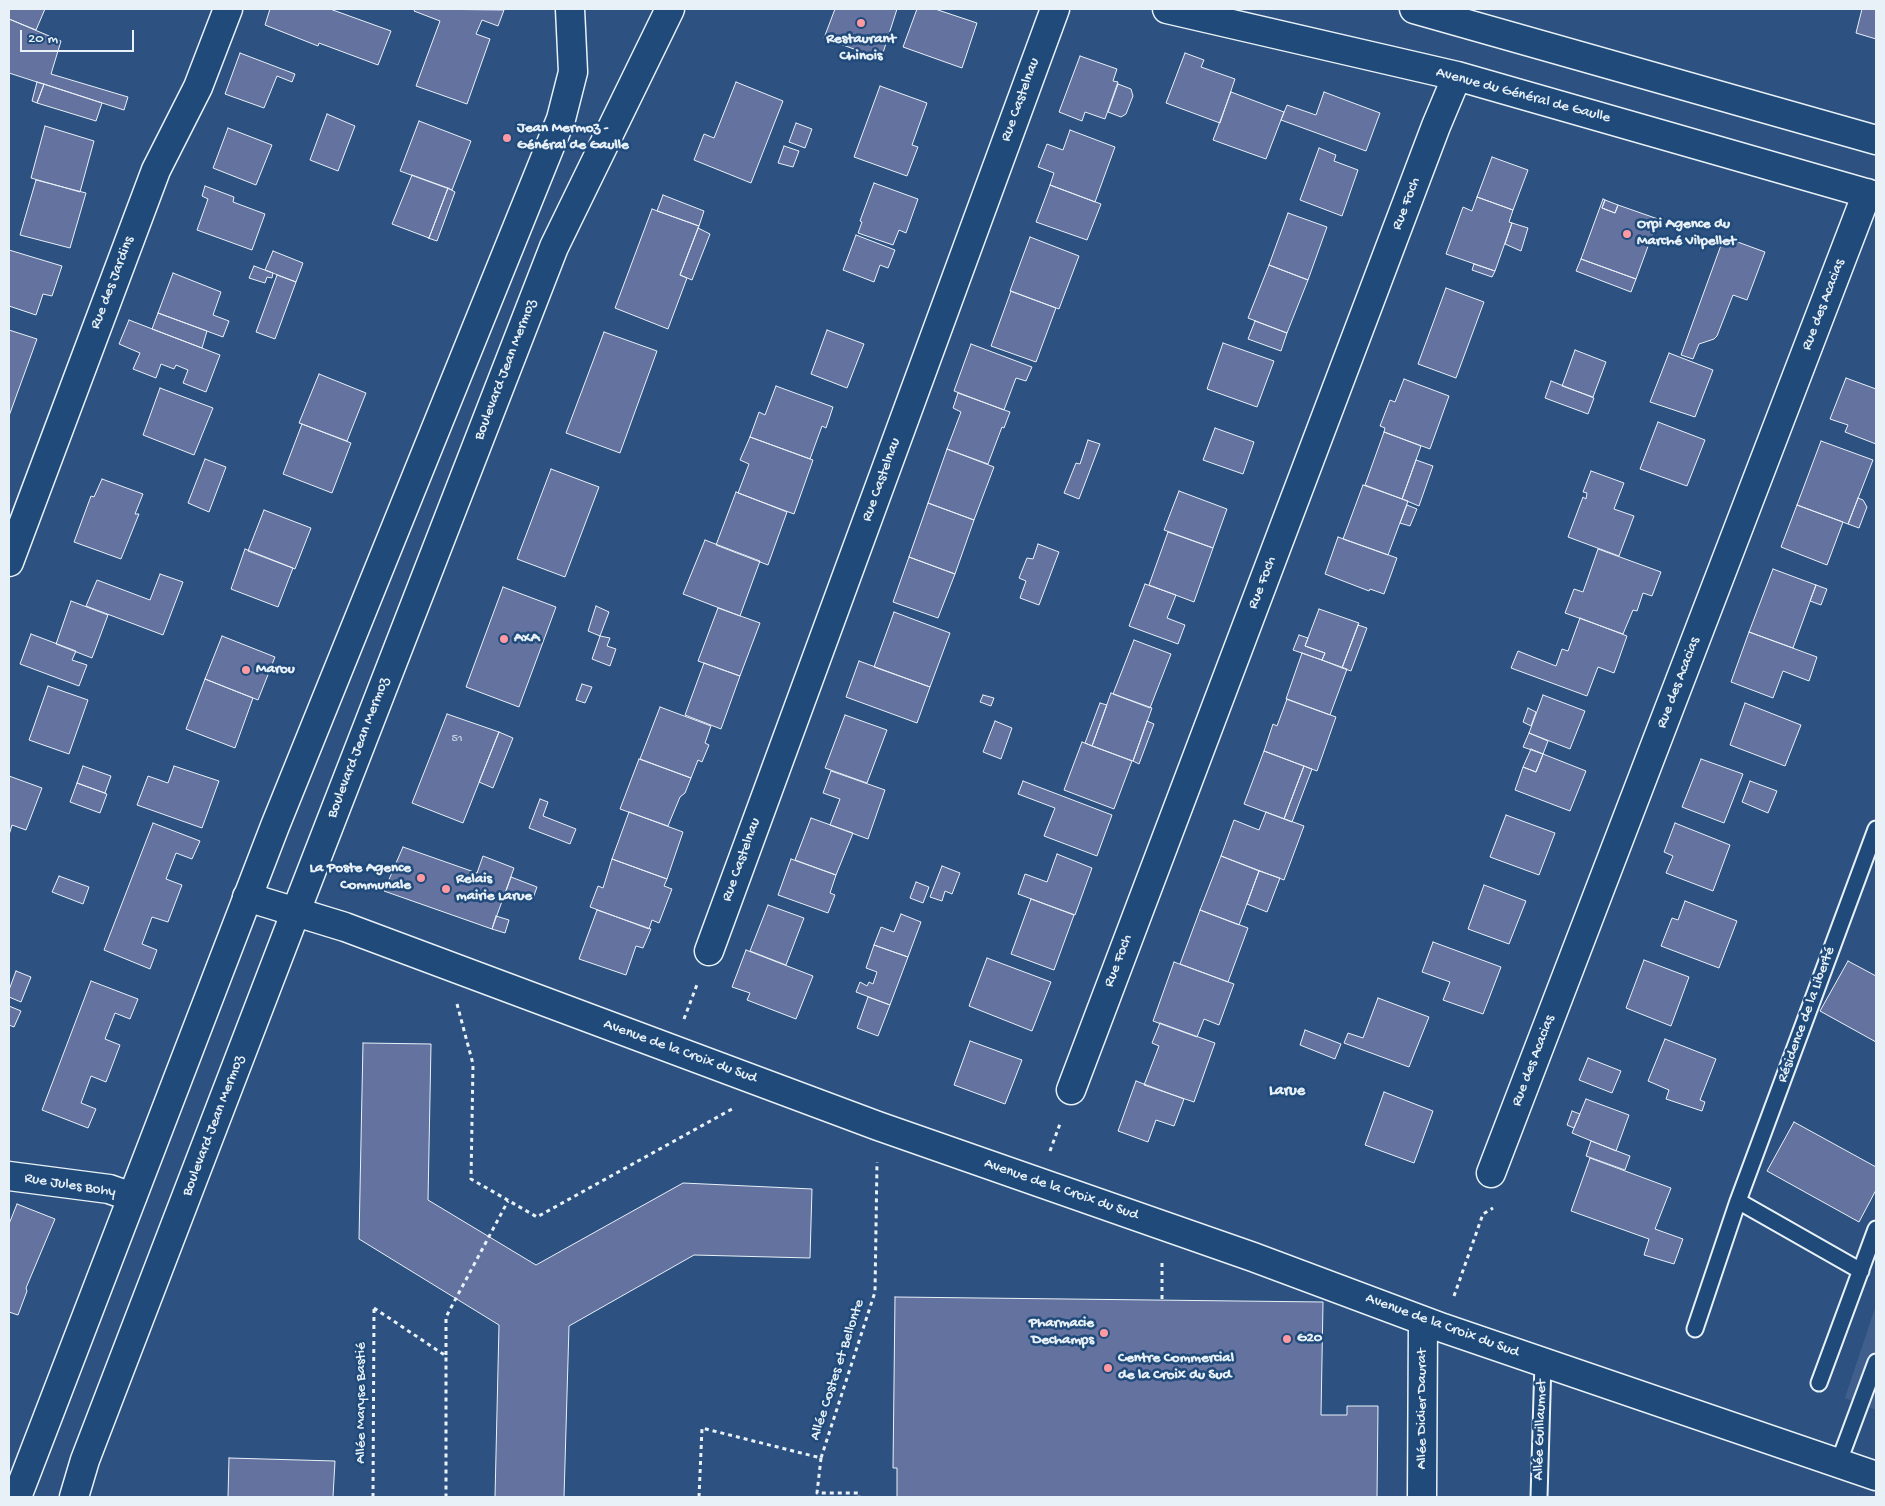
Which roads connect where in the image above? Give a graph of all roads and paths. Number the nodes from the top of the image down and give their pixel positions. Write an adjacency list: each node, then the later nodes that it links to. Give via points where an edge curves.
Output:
1 (228, 9): 10 (street, Rue des Jardins, via 198,87 156,170)
2 (570, 9): 12 (street, via 573,72 561,119)
3 (670, 9): 13 (street, Boulevard Jean Mermoz, via 554,247)
4 (1055, 9): 14 (street, Rue Castelnau)
5 (1167, 9): 7 (street, Avenue du Général de Gaulle)
6 (1414, 9): 8 (street)
7 (1457, 76): 9 (street, Avenue du Général de Gaulle); 18 (street, Rue Foch)
8 (1876, 140)
9 (1872, 194): 20 (street, Rue des Acacias)
10 (9, 562)
11 (1876, 829): 25 (lane, Résidence de la Liberté)
12 (247, 898): 13 (street, Avenue de la Croix du Sud); 23 (street)
13 (296, 912): 15 (street, Avenue de la Croix du Sud); 40 (street, Boulevard Jean Mermoz)
14 (709, 951): 16 (path)
15 (446, 965): 16 (street, Avenue de la Croix du Sud); 24 (path, via 473,1064 471,1179)
16 (673, 1050): 17 (street, Avenue de la Croix du Sud)
17 (772, 1086): 19 (street, Avenue de la Croix du Sud); 24 (path, via 537,1217)
18 (1071, 1090): 22 (path)
19 (878, 1126): 22 (street, Avenue de la Croix du Sud); 36 (path, Allée Costes et Bellonte, via 875,1292)
20 (1491, 1173): 30 (path, via 1475,1190 1497,1205 1483,1214)
21 (9, 1176): 23 (street, Rue Jules Bohy, via 109,1189)
22 (1040, 1182): 30 (street, Avenue de la Croix du Sud)
23 (132, 1198): 39 (street)
24 (508, 1201): 32 (path, via 446,1317)
25 (1738, 1201): 28 (lane); 31 (lane, Résidence de la Liberté)
26 (1876, 1230): 28 (lane)
27 (1162, 1264): 29 (path)
28 (1860, 1271): 35 (lane)
29 (1162, 1300)
30 (1433, 1324): 33 (street, Avenue de la Croix du Sud); 45 (street, Allée Didier Daurat)
31 (1694, 1329)
32 (446, 1356): 41 (path, Allée Maryse Bastié, via 374,1308); 42 (path)
33 (1543, 1362): 37 (street, Avenue de la Croix du Sud); 46 (lane, Allée Guillaumet)
34 (1876, 1362): 37 (lane)
35 (1819, 1383)
36 (821, 1458): 43 (path, Allée Costes et Bellonte, via 702,1428); 44 (path, via 818,1493 859,1493)
37 (1838, 1464): 38 (street, Avenue de la Croix du Sud)
38 (1876, 1476)
39 (17, 1497)
40 (74, 1497)
41 (373, 1497)
42 (446, 1497)
43 (699, 1497)
44 (859, 1497)
45 (1422, 1497)
46 (1539, 1497)

